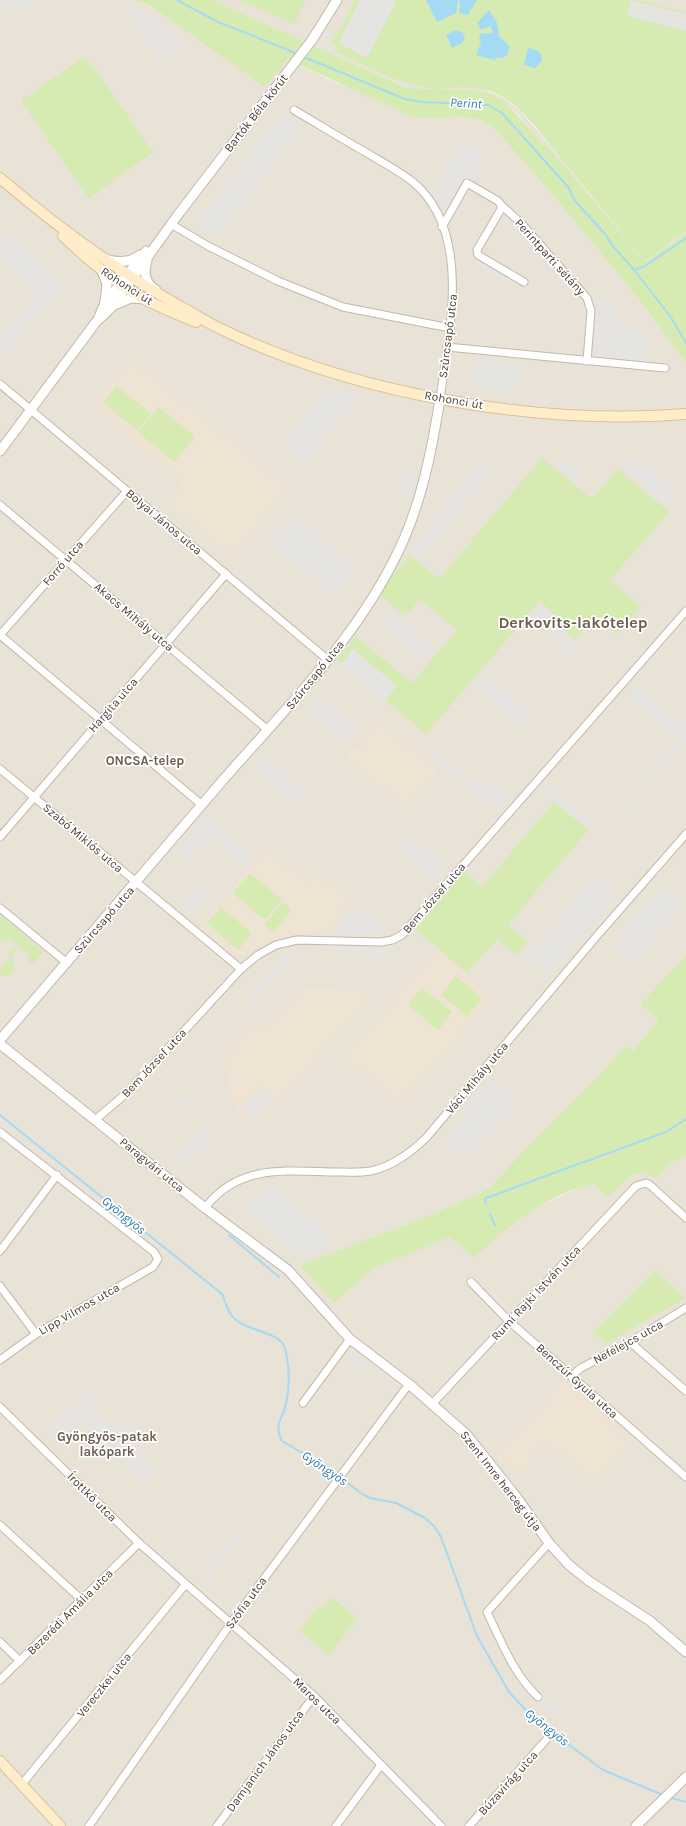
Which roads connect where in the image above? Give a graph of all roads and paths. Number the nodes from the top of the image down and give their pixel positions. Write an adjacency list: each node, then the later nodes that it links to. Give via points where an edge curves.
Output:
1 (337, 0): 6 (street, Bartók Béla körút, via 312,40)
2 (294, 110): 7 (street, Szűrcsapó utca, via 414,183 430,200)
3 (0, 178): 5 (main road, Rohonci út)
4 (501, 205): 7 (street, via 467,183); 12 (street, via 477,250 478,255); 20 (street, Perintparti sétány, via 522,224 588,298 592,311)
5 (39, 211): 8 (main road, Rohonci út); 10 (main road, Rohonci út)
6 (171, 224): 9 (street, Bartók Béla körút); 17 (street, via 208,246 278,281 343,307)
7 (442, 227): 17 (street, Szűrcsapó utca, via 452,269)
8 (96, 254): 9 (street, via 118,262); 11 (main road, Rohonci út)
9 (147, 254): 11 (street, Bartók Béla körút); 16 (street, via 145,272 149,283)
10 (102, 271): 13 (main road, Rohonci út); 15 (street, via 107,284)
11 (130, 277): 13 (street, Bartók Béla körút); 16 (main road, Rohonci út)
12 (524, 282)
13 (123, 286): 14 (main road, Rohonci út); 15 (street, Bartók Béla körút)
14 (146, 300): 15 (street, via 130,298); 18 (main road, Rohonci út, via 201,324)
15 (108, 306): 24 (street, Bartók Béla körút)
16 (183, 308): 18 (main road, Rohonci út)
17 (450, 328): 19 (street, Szűrcsapó utca)
18 (232, 334): 23 (main road, Rohonci út, via 284,356 331,371)
19 (447, 347): 20 (street); 23 (street, Szűrcsapó utca)
20 (587, 361): 21 (street)
21 (666, 368)
22 (0, 384): 24 (street, Bolyai János utca)
23 (440, 399): 25 (main road, Rohonci út, via 499,408 579,415); 34 (street, Szűrcsapó utca, via 425,477 401,546 369,603)
24 (30, 410): 26 (street, Bartók Béla körút); 27 (street, Bolyai János utca)
25 (686, 414)
26 (0, 451)
27 (127, 491): 29 (street, Forró utca); 30 (street, Bolyai János utca)
28 (0, 505): 29 (street, Akacs Mihály utca)
29 (66, 560): 32 (street, Forró utca); 33 (street, Akacs Mihály utca)
30 (226, 574): 33 (street, Hargita utca); 34 (street, Bolyai János utca)
31 (686, 611): 45 (street, Bem József utca, via 402,935 380,942 310,939 286,942 267,949)
32 (0, 635): 35 (street)
33 (166, 644): 35 (street, Hargita utca); 36 (street, Akacs Mihály utca)
34 (328, 660): 36 (street, Szűrcsapó utca)
35 (101, 720): 38 (street, Hargita utca); 39 (street)
36 (268, 730): 39 (street, Szűrcsapó utca)
37 (0, 769): 38 (street, Szabó Miklós utca)
38 (34, 797): 41 (street, Hargita utca); 42 (street, Szabó Miklós utca)
39 (202, 805): 42 (street, Szűrcsapó utca)
40 (686, 834): 51 (street, Váci Mihály utca, via 426,1138 408,1154 387,1166 369,1171 289,1171 247,1176 223,1189)
41 (0, 837)
42 (136, 882): 44 (street, Szűrcsapó utca); 45 (street, Szabó Miklós utca)
43 (0, 908): 44 (street)
44 (66, 963): 46 (street, Szűrcsapó utca)
45 (241, 969): 48 (street, Bem József utca, via 128,1092)
46 (0, 1040)
47 (0, 1044): 48 (street, Paragvári utca)
48 (95, 1120): 51 (street, Paragvári utca)
49 (0, 1132): 50 (street)
50 (58, 1175): 53 (street); 59 (street, Lipp Vilmos utca, via 154,1252 158,1259 153,1267)
51 (205, 1208): 56 (street, Paragvári utca, via 288,1270)
52 (686, 1218): 58 (street, Rumi Rajki István utca, via 650,1185 641,1183 632,1189)
53 (0, 1252)
54 (471, 1282): 58 (street, Benczúr Gyula utca)
55 (0, 1286): 59 (street)
56 (304, 1286): 60 (street, Szent Imre herceg útja)
57 (686, 1308): 61 (street, Nefelejcs utca)
58 (509, 1321): 63 (street, Benczúr Gyula utca); 67 (street, Rumi Rajki István utca)
59 (36, 1334): 62 (street, Lipp Vilmos utca)
60 (350, 1339): 64 (street, Szent Imre herceg útja); 66 (street)
61 (630, 1342): 63 (street, Nefelejcs utca); 65 (street)
62 (0, 1360)
63 (571, 1376): 69 (street, Benczúr Gyula utca)
64 (408, 1384): 67 (street, Szent Imre herceg útja); 75 (street, Szófia utca)
65 (686, 1391)
66 (303, 1403)
67 (432, 1404): 72 (street, Szent Imre herceg útja, via 467,1435)
68 (0, 1407): 71 (street, Írottkő utca)
69 (686, 1477)
70 (0, 1525): 74 (street)
71 (139, 1543): 73 (street, Írottkő utca); 74 (street, Bezerédi Amália utca)
72 (550, 1543): 77 (street, Szent Imre herceg útja, via 580,1574 638,1612); 81 (street, via 487,1612 527,1688)
73 (185, 1585): 75 (street, Maros utca); 86 (street, Vereczkei utca)
74 (82, 1600): 78 (street, Bezerédi Amália utca)
75 (231, 1624): 80 (street, Maros utca); 88 (street, Szófia utca)
76 (0, 1642): 78 (street)
77 (686, 1652)
78 (20, 1661): 79 (street, Bezerédi Amália utca)
79 (0, 1680)
80 (314, 1696): 84 (street, Maros utca); 89 (street, Damjanich János utca)
81 (538, 1697)
82 (546, 1740): 92 (street, Búzavirág utca)
83 (0, 1762): 86 (main road)
84 (381, 1765): 90 (street); 91 (street, Maros utca)
85 (686, 1777): 93 (street)
86 (22, 1784): 87 (main road)
87 (60, 1826)
88 (89, 1826)
89 (217, 1826)
90 (336, 1826)
91 (441, 1826)
92 (469, 1826)
93 (636, 1826)

